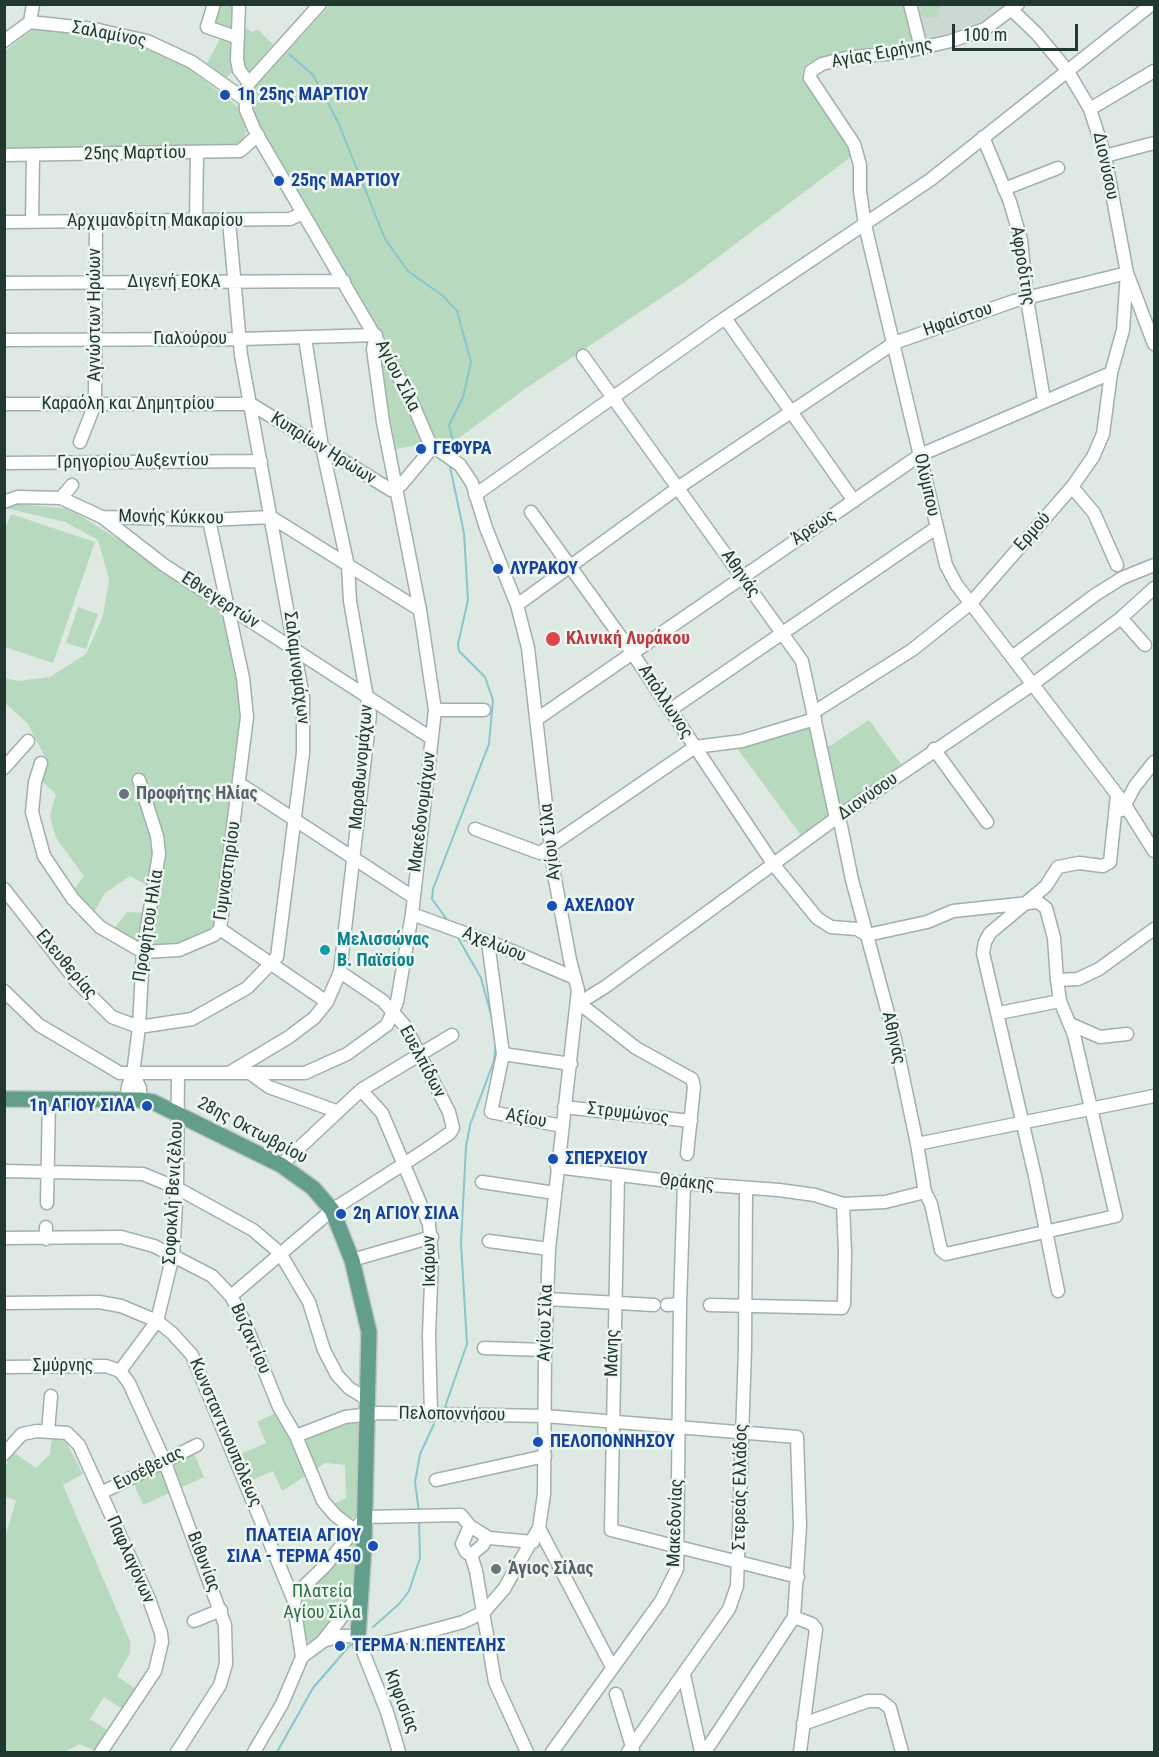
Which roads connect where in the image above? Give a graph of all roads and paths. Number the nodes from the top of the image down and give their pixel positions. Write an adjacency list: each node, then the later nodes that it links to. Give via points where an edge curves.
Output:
1 (33, 4): 8 (street)
2 (214, 4): 9 (street, via 207,27)
3 (239, 4): 9 (street)
4 (320, 4): 15 (street)
5 (910, 4): 11 (street)
6 (1152, 4): 12 (street)
7 (1015, 7): 11 (street, Αγίας Ειρήνης, via 985,29); 12 (street, Διονύσου)
8 (30, 22): 10 (street); 16 (street, Σαλαμίνος, via 94,29 147,41 192,62)
9 (236, 37): 15 (street, via 238,66)
10 (4, 41)
11 (921, 48): 13 (street, Αγίας Ειρήνης, via 846,58)
12 (1067, 69): 17 (street, Διονύσου); 19 (street)
13 (810, 71): 33 (street, Ολύμπου, via 813,86 854,144 860,165)
14 (1155, 71): 17 (street)
15 (249, 83): 16 (street)
16 (244, 99): 18 (street, Αγίου Σίλα)
17 (1090, 109): 24 (street, Διονύσου)
18 (258, 135): 21 (street, 25ης Μαρτίου, via 240,151); 27 (street, Αγίου Σίλα)
19 (983, 137): 26 (street, Αφροδίτης); 33 (street)
20 (1155, 143): 24 (street)
21 (197, 153): 23 (street, 25ης Μαρτίου); 28 (street)
22 (4, 155): 23 (street, 25ης Μαρτίου)
23 (33, 155): 32 (street)
24 (1105, 156): 34 (street, Διονύσου)
25 (1058, 168): 26 (street)
26 (1004, 189): 39 (street, Αφροδίτης, via 1021,240)
27 (303, 213): 30 (street, Αρχιμανδρίτη Μακαρίου, via 290,219); 35 (street, Αγίου Σίλα)
28 (196, 220): 29 (street, Αρχιμανδρίτη Μακαρίου); 30 (street, Αρχιμανδρίτη Μακαρίου)
29 (96, 221): 32 (street, Αρχιμανδρίτη Μακαρίου); 36 (street, Αγνώστων Ηρώων)
30 (228, 221): 37 (street, Σαλαμινομάχων)
31 (4, 222): 32 (street, Αρχιμανδρίτη Μακαρίου)
32 (32, 222)
33 (865, 225): 40 (street); 46 (street, Ολύμπου)
34 (1127, 273): 39 (street, Ηφαίστου); 47 (street, Διονύσου); 49 (street, Ερμού, via 1123,330)
35 (344, 281): 37 (street, Διγενή ΕΟΚΑ); 41 (street, Αγίου Σίλα)
36 (95, 282): 37 (street, Διγενή ΕΟΚΑ); 38 (street, Διγενή ΕΟΚΑ); 43 (street, Αγνώστων Ηρώων)
37 (234, 282): 44 (street, Σαλαμινομάχων)
38 (4, 283)
39 (1027, 299): 46 (street, Ηφαίστου); 51 (street, Αφροδίτης)
40 (725, 318): 50 (street); 55 (street)
41 (376, 335): 42 (street, Γιαλούρου); 58 (street, Αγίου Σίλα); 65 (street, Μακεδονομάχων, via 373,349)
42 (305, 338): 44 (street, Γιαλούρου); 57 (street, Μαραθωνομάχων)
43 (95, 339): 44 (street, Γιαλούρου); 45 (street, Γιαλούρου); 53 (street, Αγνώστων Ηρώων)
44 (240, 339): 54 (street, Σαλαμινομάχων)
45 (4, 340)
46 (894, 343): 55 (street, Ηφαίστου); 59 (street, Ολύμπου)
47 (1155, 344)
48 (583, 356): 50 (street, Αθηνάς)
49 (1111, 374): 51 (street, Άρεως); 64 (street, Ερμού, via 1103,434)
50 (615, 396): 63 (street, Αθηνάς); 66 (street)
51 (1044, 400): 59 (street, Άρεως)
52 (4, 404): 53 (street, Καραόλη και Δημητρίου)
53 (95, 404): 54 (street, Καραόλη και Δημητρίου); 56 (street, Αγνώστων Ηρώων)
54 (251, 404): 57 (street, Κυπρίων Ηρώων); 60 (street, Σαλαμινομάχων)
55 (792, 409): 63 (street, Ηφαίστου); 68 (street)
56 (80, 442)
57 (322, 447): 65 (street, Κυπρίων Ηρώων, via 383,487); 78 (street, Μαραθωνομάχων)
58 (433, 447): 65 (street); 66 (street, Αγίου Σίλα, via 469,476)
59 (920, 455): 68 (street, Άρεως); 74 (street, Ολύμπου)
60 (261, 461): 61 (street, Γρηγορίου Αυξεντίου); 71 (street, Σαλαμινομάχων)
61 (4, 463)
62 (72, 485): 67 (street)
63 (679, 487): 75 (street, Ηφαίστου); 79 (street, Αθηνάς)
64 (1072, 487): 76 (street, via 1094,513); 81 (street, Ερμού)
65 (395, 489): 84 (street, Μακεδονομάχων)
66 (475, 495): 83 (street, Αγίου Σίλα)
67 (61, 498): 69 (street, Μονής Κύκκου, via 17,497); 72 (street, Μονής Κύκκου)
68 (854, 501): 79 (street, Άρεως)
69 (4, 502)
70 (531, 512): 75 (street, Απόλλωνος)
71 (271, 517): 73 (street, Μονής Κύκκου); 78 (street); 88 (street, Σαλαμινομάχων)
72 (102, 518): 73 (street, Μονής Κύκκου); 82 (street, Εθνεγερτών, via 164,565)
73 (208, 520): 82 (street, Γυμναστηρίου)
74 (936, 528): 81 (street, Ολύμπου, via 946,565); 86 (street)
75 (568, 565): 83 (street, Ηφαίστου); 89 (street, Απόλλωνος)
76 (1117, 565)
77 (1155, 565): 90 (street, via 1122,578 1095,595)
78 (348, 566): 84 (street); 92 (street, Μαραθωνομάχων, via 350,601)
79 (743, 577): 86 (street, Αθηνάς); 89 (street, Άρεως)
80 (1155, 588): 85 (street, Διονύσου)
81 (971, 603): 90 (street, Ολύμπου); 96 (street, Ερμού, via 912,650)
82 (226, 604): 88 (street, Εθνεγερτών); 106 (street, Γυμναστηρίου, via 246,702)
83 (517, 605): 97 (street, Αγίου Σίλα, via 528,648)
84 (420, 610): 93 (street, Μακεδονομάχων)
85 (1121, 618): 87 (street); 91 (street, Διονύσου)
86 (782, 633): 95 (street); 96 (street, Αθηνάς, via 805,668)
87 (1145, 645)
88 (294, 649): 92 (street, Εθνεγερτών); 109 (street, Σαλαμινομάχων, via 304,726)
89 (633, 654): 95 (street, Απόλλωνος); 97 (street, Άρεως)
90 (1012, 657): 91 (street, Ολύμπου)
91 (1033, 684): 101 (street, Διονύσου); 107 (street, Ολύμπου)
92 (368, 697): 98 (street, Εθνεγερτών); 114 (street, Μαραθωνομάχων, via 370,715)
93 (435, 710): 94 (street); 98 (street, Μακεδονομάχων)
94 (484, 710)
95 (670, 710): 100 (street, Απόλλωνος)
96 (815, 716): 100 (street, Ερμού, via 742,741); 108 (street, Αθηνάς)
97 (537, 719): 112 (street, Αγίου Σίλα)
98 (431, 738): 117 (street, Μακεδονομάχων)
99 (28, 741): 104 (street)
100 (695, 747): 112 (street); 115 (street, Απόλλωνος)
101 (934, 750): 108 (street, Διονύσου); 110 (street)
102 (1155, 762): 107 (street)
103 (41, 763): 124 (street, via 32,812 44,856 84,913)
104 (4, 768)
105 (139, 780): 124 (street, Προφήτου Ηλία, via 159,854)
106 (240, 784): 109 (street); 120 (street, Γυμναστηρίου)
107 (1121, 800): 113 (street, Ολύμπου); 118 (street, via 1110,862 1103,866 1063,864)
108 (838, 817): 115 (street, Διονύσου); 122 (street, Αθηνάς)
109 (293, 821): 114 (street); 125 (street, Σαλαμινομάχων, via 280,948)
110 (987, 822)
111 (475, 829): 112 (street, via 532,852 540,853)
112 (551, 847): 127 (street, Αγίου Σίλα)
113 (1155, 851)
114 (353, 860): 117 (street); 126 (street, Μαραθωνομάχων)
115 (774, 865): 122 (street, Απόλλωνος, via 817,918 831,927 857,929); 132 (street, Διονύσου)
116 (4, 889): 137 (street, Ελευθερίας, via 76,982 112,1017)
117 (413, 897): 119 (street, Μακεδονομάχων)
118 (1030, 901): 122 (street, via 953,911 927,922); 128 (street, via 1046,908 1054,938); 135 (street, via 990,933 985,942 988,980)
119 (412, 914): 123 (street, Αχελώου); 134 (street, Μακεδονομάχων)
120 (220, 929): 124 (street, Γυμναστηρίου, via 179,950); 125 (street)
121 (1155, 929): 128 (street, via 1099,969 1078,979)
122 (867, 935): 159 (street, Αθηνάς, via 895,1039)
123 (489, 942): 127 (street, Αχελώου); 141 (street)
124 (142, 952): 137 (street, Προφήτου Ηλία)
125 (272, 965): 131 (street); 137 (street, Σαλαμινομάχων, via 247,988 192,1020)
126 (340, 972): 131 (street, Μαραθωνομάχων); 134 (street)
127 (574, 978): 132 (street, Αγίου Σίλα)
128 (1057, 980): 130 (street)
129 (4, 991): 133 (street)
130 (1060, 1001): 135 (street); 136 (street)
131 (327, 1002): 145 (street, Μαραθωνομάχων, via 301,1028)
132 (579, 1002): 142 (street, Αγίου Σίλα); 156 (street, via 641,1052 692,1079)
133 (9, 1005): 144 (street, via 65,1042 120,1072)
134 (394, 1012): 140 (street, Ευελπίδων); 146 (street, Μακεδονομάχων, via 382,1031 319,1068)
135 (999, 1013): 157 (street, via 1002,1042)
136 (1070, 1023): 138 (street, via 1100,1037); 153 (street)
137 (139, 1027): 144 (street, Προφήτου Ηλία)
138 (1126, 1034)
139 (452, 1035): 140 (street)
140 (420, 1053): 147 (street); 162 (street, Ευελπίδων, via 453,1122 450,1133)
141 (503, 1054): 142 (street); 158 (street, Αξίου, via 491,1112)
142 (571, 1064): 152 (street, Αγίου Σίλα)
143 (178, 1073): 144 (street, Μακεδονομάχων); 145 (street, Μακεδονομάχων); 155 (street, Σοφοκλή Βενιζέλου)
144 (134, 1074): 151 (street, Προφήτου Ηλία, via 140,1088)
145 (227, 1074): 146 (street, Μακεδονομάχων)
146 (251, 1074): 154 (street, via 269,1087)
147 (362, 1090): 154 (street); 162 (street, Ικάρων, via 382,1113)
148 (1155, 1096): 153 (street)
149 (4, 1099): 150 (main road, 28ης Οκτωβρίου)
150 (49, 1099): 151 (main road, 28ης Οκτωβρίου); 165 (street)
151 (133, 1100): 155 (main road, 28ης Οκτωβρίου, via 153,1102)
152 (564, 1107): 156 (street, Στρυμώνος); 158 (street, Αγίου Σίλα)
153 (1090, 1110): 157 (street); 176 (street, via 1116,1216)
154 (336, 1111): 161 (street)
155 (178, 1113): 161 (main road, 28ης Οκτωβρίου); 169 (street, Σοφοκλή Βενιζέλου)
156 (691, 1121): 160 (street)
157 (1023, 1122): 159 (street); 176 (street)
158 (562, 1126): 163 (street, Αγίου Σίλα)
159 (917, 1144): 171 (street, Αθηνάς)
160 (687, 1154)
161 (281, 1165): 175 (main road, 28ης Οκτωβρίου, via 314,1188)
162 (404, 1165): 175 (street); 177 (street, Ικάρων)
163 (557, 1167): 166 (street, Θράκης); 172 (street, Αγίου Σίλα)
164 (4, 1171): 165 (street)
165 (47, 1172): 169 (street, via 143,1174); 173 (street)
166 (618, 1176): 168 (street, Θράκης); 188 (street, Μάνης)
167 (482, 1182): 172 (street)
168 (684, 1183): 170 (street, Θράκης); 189 (street, Μακεδονίας)
169 (177, 1188): 181 (street, via 253,1230); 182 (street, Σοφοκλή Βενιζέλου)
170 (746, 1189): 174 (street, Θράκης, via 814,1195); 191 (street, Στερεάς Ελλάδος)
171 (924, 1192): 174 (street, Θράκης, via 885,1202); 176 (street, Αθηνάς, via 931,1204 941,1250 946,1254)
172 (555, 1193): 180 (street, Αγίου Σίλα)
173 (47, 1203)
174 (843, 1204): 191 (street, via 842,1308)
175 (332, 1210): 181 (street); 183 (main road, 28ης Οκτωβρίου)
176 (1045, 1232): 184 (street)
177 (432, 1237): 183 (street); 199 (street, Ικάρων)
178 (4, 1238): 182 (street, Βυζαντίου, via 46,1233 122,1237)
179 (489, 1241): 180 (street)
180 (549, 1249): 186 (street, Αγίου Σίλα)
181 (280, 1253): 185 (street); 198 (street, via 309,1302 324,1350 337,1375)
182 (173, 1255): 185 (street, Βυζαντίου, via 212,1276); 192 (street, Σοφοκλή Βενιζέλου)
183 (352, 1260): 198 (main road, 28ης Οκτωβρίου, via 369,1332)
184 (1058, 1291)
185 (231, 1296): 205 (street, Βυζαντίου, via 279,1407)
186 (547, 1299): 188 (street); 194 (street, Αγίου Σίλα)
187 (4, 1303): 192 (street, Κωνσταντινουπόλεως, via 99,1302 121,1306)
188 (615, 1304): 189 (street); 201 (street, Μάνης)
189 (667, 1304): 202 (street, Μακεδονίας)
190 (710, 1305): 191 (street)
191 (745, 1306): 204 (street, Στερεάς Ελλάδος)
192 (157, 1322): 196 (street, Σοφοκλή Βενιζέλου); 223 (street, Κωνσταντινουπόλεως, via 192,1355)
193 (484, 1348): 194 (street)
194 (545, 1350): 200 (street, Αγίου Σίλα)
195 (4, 1367): 196 (street, Σμύρνης, via 106,1366)
196 (120, 1371): 209 (street, Βιθυνίας)
197 (51, 1396): 203 (street)
198 (368, 1407): 199 (street, Πελοποννήσου); 205 (street, Πελοποννήσου); 212 (main road, 28ης Οκτωβρίου)
199 (431, 1415): 200 (street, Πελοποννήσου)
200 (545, 1416): 201 (street, Πελοποννήσου); 208 (street, Αγίου Σίλα)
201 (612, 1422): 202 (street, Πελοποννήσου); 218 (street, Μάνης, via 611,1530)
202 (678, 1427): 204 (street, Πελοποννήσου); 218 (street, Μακεδονίας)
203 (48, 1431): 207 (street, via 22,1434); 211 (street, Παφλαγόνων, via 67,1433 79,1445)
204 (742, 1433): 220 (street, Στερεάς Ελλάδος); 221 (street, Πελοποννήσου, via 797,1437)
205 (296, 1436): 215 (street, Βυζαντίου, via 323,1501)
206 (197, 1445): 209 (street, Ευσέβειας)
207 (4, 1454)
208 (545, 1456): 210 (street); 214 (street, Αγίου Σίλα)
209 (164, 1460): 211 (street, Ευσέβειας); 224 (street, Βιθυνίας)
210 (436, 1480)
211 (101, 1493): 236 (street, Παφλαγόνων, via 149,1599 162,1642 155,1671)
212 (365, 1517): 213 (street, via 458,1514); 215 (street); 222 (main road, 28ης Οκτωβρίου)
213 (470, 1526): 216 (street); 219 (street, via 462,1544)
214 (539, 1528): 217 (street); 231 (street)
215 (353, 1529): 223 (street)
216 (486, 1537): 217 (street); 219 (street)
217 (533, 1542): 225 (street, via 504,1589)
218 (678, 1546): 220 (street); 231 (street, Μακεδονίας, via 670,1586)
219 (471, 1556): 225 (street)
220 (740, 1562): 221 (street); 232 (street, Στερεάς Ελλάδος, via 734,1599)
221 (798, 1576): 226 (street)
222 (360, 1594): 228 (main road, Κηφισίας); 229 (street)
223 (294, 1601): 230 (street, Κωνσταντινουπόλεως)
224 (221, 1610): 227 (street); 237 (street, Βιθυνίας, via 227,1648 224,1673)
225 (484, 1612): 228 (street, via 463,1622 384,1642); 240 (street, via 495,1682)
226 (794, 1617): 234 (street, via 816,1629); 242 (street)
227 (194, 1621)
228 (359, 1640): 229 (street, via 340,1636); 239 (street, Κηφισίας)
229 (322, 1642): 230 (street)
230 (302, 1657): 238 (street, via 282,1704)
231 (612, 1667): 241 (street, Μακεδονίας)
232 (684, 1675): 235 (street, Στερεάς Ελλάδος); 242 (street)
233 (616, 1694): 235 (street)
234 (803, 1724): 243 (street); 244 (street, via 868,1701 881,1701 890,1708)
235 (631, 1750)
236 (101, 1752)
237 (177, 1752)
238 (254, 1752)
239 (399, 1752)
240 (527, 1752)
241 (552, 1752)
242 (703, 1752)
243 (800, 1752)
244 (902, 1752)

